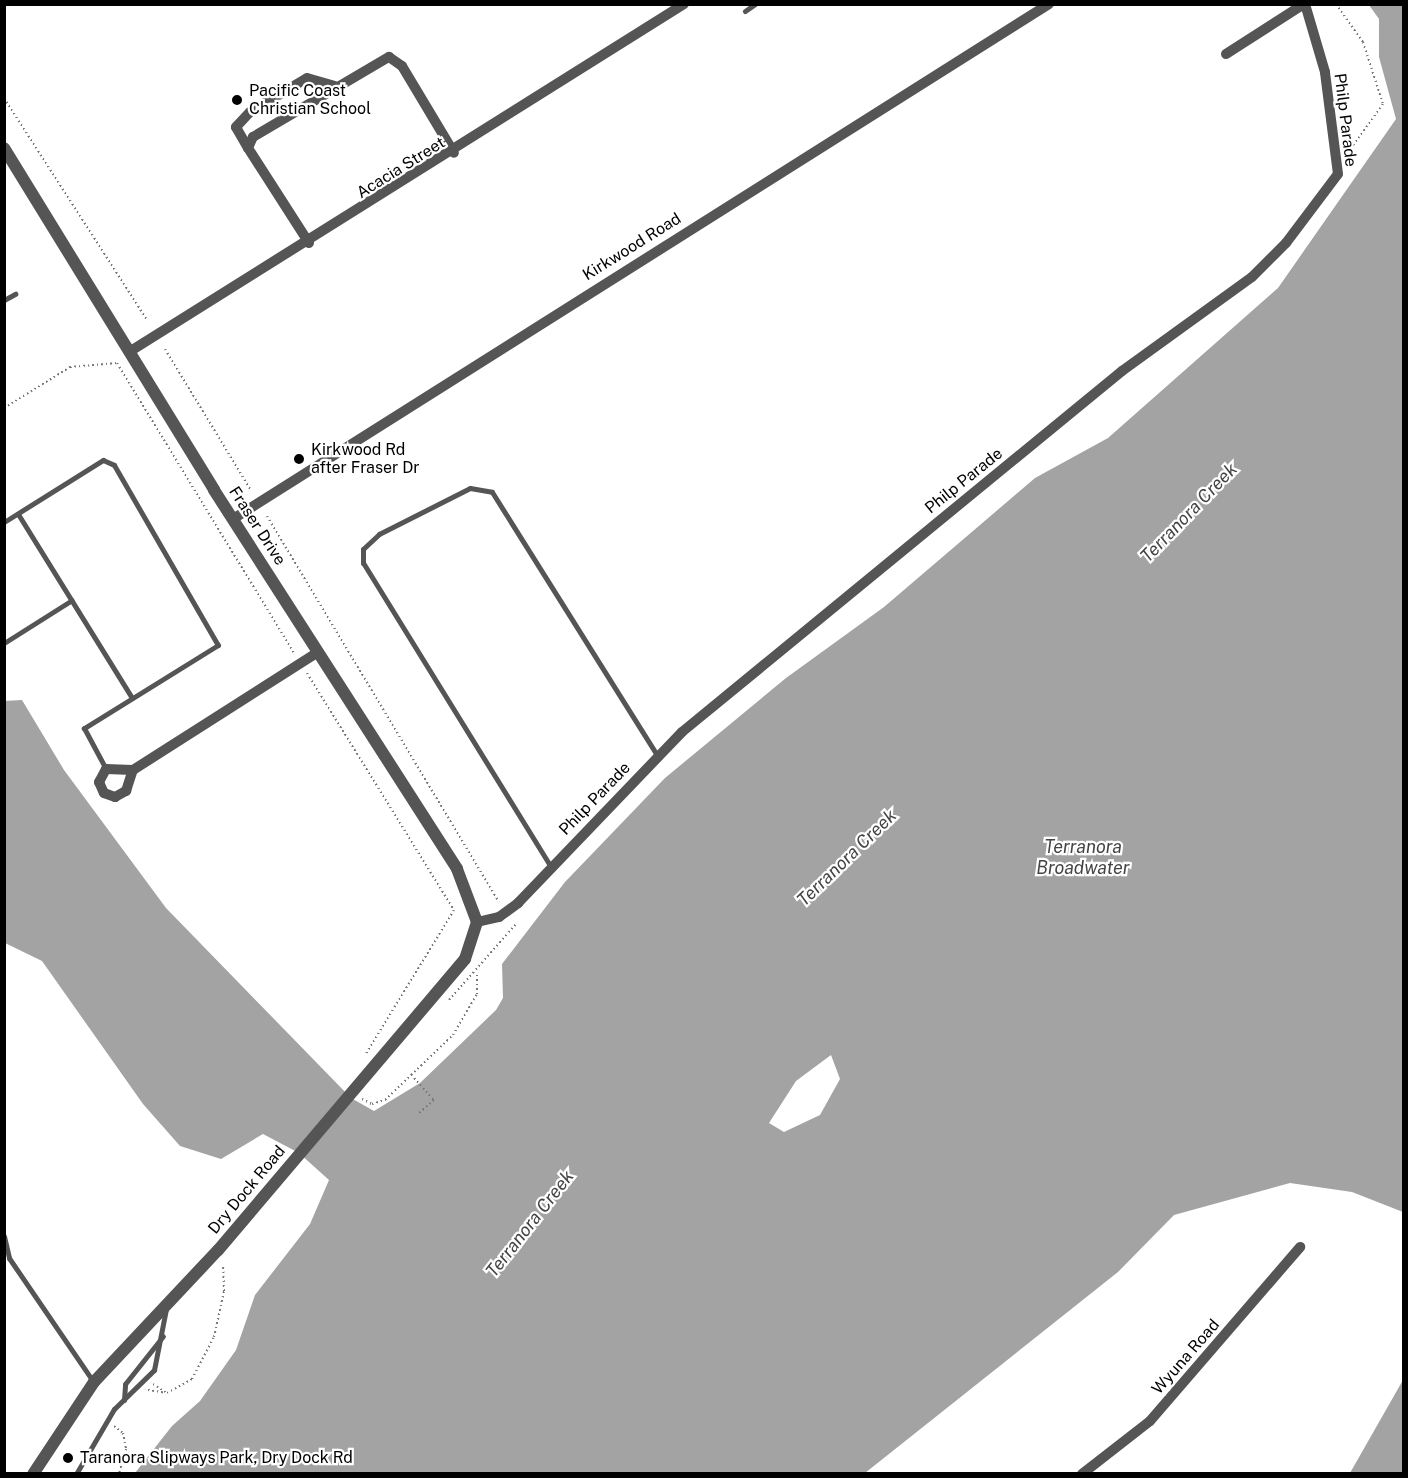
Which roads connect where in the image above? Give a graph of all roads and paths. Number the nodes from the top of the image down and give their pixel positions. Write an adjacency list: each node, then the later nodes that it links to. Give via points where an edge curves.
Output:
1 (684, 4): 12 (street, Acacia Street)
2 (755, 4): 6 (lane)
3 (1049, 4): 23 (street, Kirkwood Road)
4 (1304, 4): 7 (street); 13 (street, Philp Parade, via 1325,72)
5 (1336, 4): 13 (path, via 1363,42 1383,104)
6 (745, 11)
7 (1226, 54)
8 (335, 86): 11 (street, via 253,137); 11 (street, via 307,78 246,115 236,127); 12 (street, via 380,59 395,60)
9 (4, 98): 17 (path)
10 (4, 148): 19 (street, Fraser Drive)
11 (248, 148): 14 (street)
12 (454, 153): 14 (street, Acacia Street)
13 (1338, 164): 29 (street, Philp Parade, via 1335,182 1316,208 1251,277 1122,371)
14 (309, 243): 19 (street, Acacia Street)
15 (15, 294): 16 (lane)
16 (4, 300)
17 (147, 320)
18 (165, 349): 20 (path)
19 (129, 352): 23 (street, Fraser Drive)
20 (250, 489)
21 (18, 514): 24 (lane); 25 (lane); 28 (lane, via 103,460 114,465 218,645)
22 (267, 516): 33 (path)
23 (233, 519): 27 (street, Fraser Drive)
24 (4, 522)
25 (72, 600): 26 (lane); 28 (lane)
26 (4, 643)
27 (318, 652): 31 (street); 34 (street, Fraser Drive, via 461,875)
28 (132, 698): 30 (lane, via 84,728)
29 (657, 755): 32 (street, Philp Parade); 32 (lane, via 492,492 470,488 379,534 363,549 363,563)
30 (106, 769): 31 (street); 31 (street, via 99,782 104,793 115,797 126,791)
31 (133, 770)
32 (551, 867): 34 (street, Philp Parade, via 507,913)
33 (501, 904)
34 (477, 922): 42 (street, Dry Dock Road, via 465,959)
35 (477, 972): 37 (path, via 477,994 453,1035 385,1100 372,1104)
36 (414, 1078): 38 (path, via 434,1100)
37 (362, 1099)
38 (419, 1113)
39 (4, 1236): 45 (lane, via 9,1258)
40 (1300, 1248): 53 (street, Wyuna Road, via 1159,1411)
41 (223, 1261): 46 (path, via 224,1291 214,1337 192,1379)
42 (166, 1304): 43 (lane); 45 (street, Dry Dock Road)
43 (163, 1336): 44 (lane); 48 (lane, via 125,1384)
44 (149, 1379): 46 (path); 48 (lane)
45 (94, 1383): 50 (street, Dry Dock Road)
46 (167, 1393): 47 (path)
47 (142, 1395)
48 (124, 1400): 51 (lane)
49 (117, 1418): 52 (path, via 114,1425 124,1436 126,1455)
50 (33, 1473)
51 (76, 1473)
52 (119, 1473)
53 (1082, 1473)

